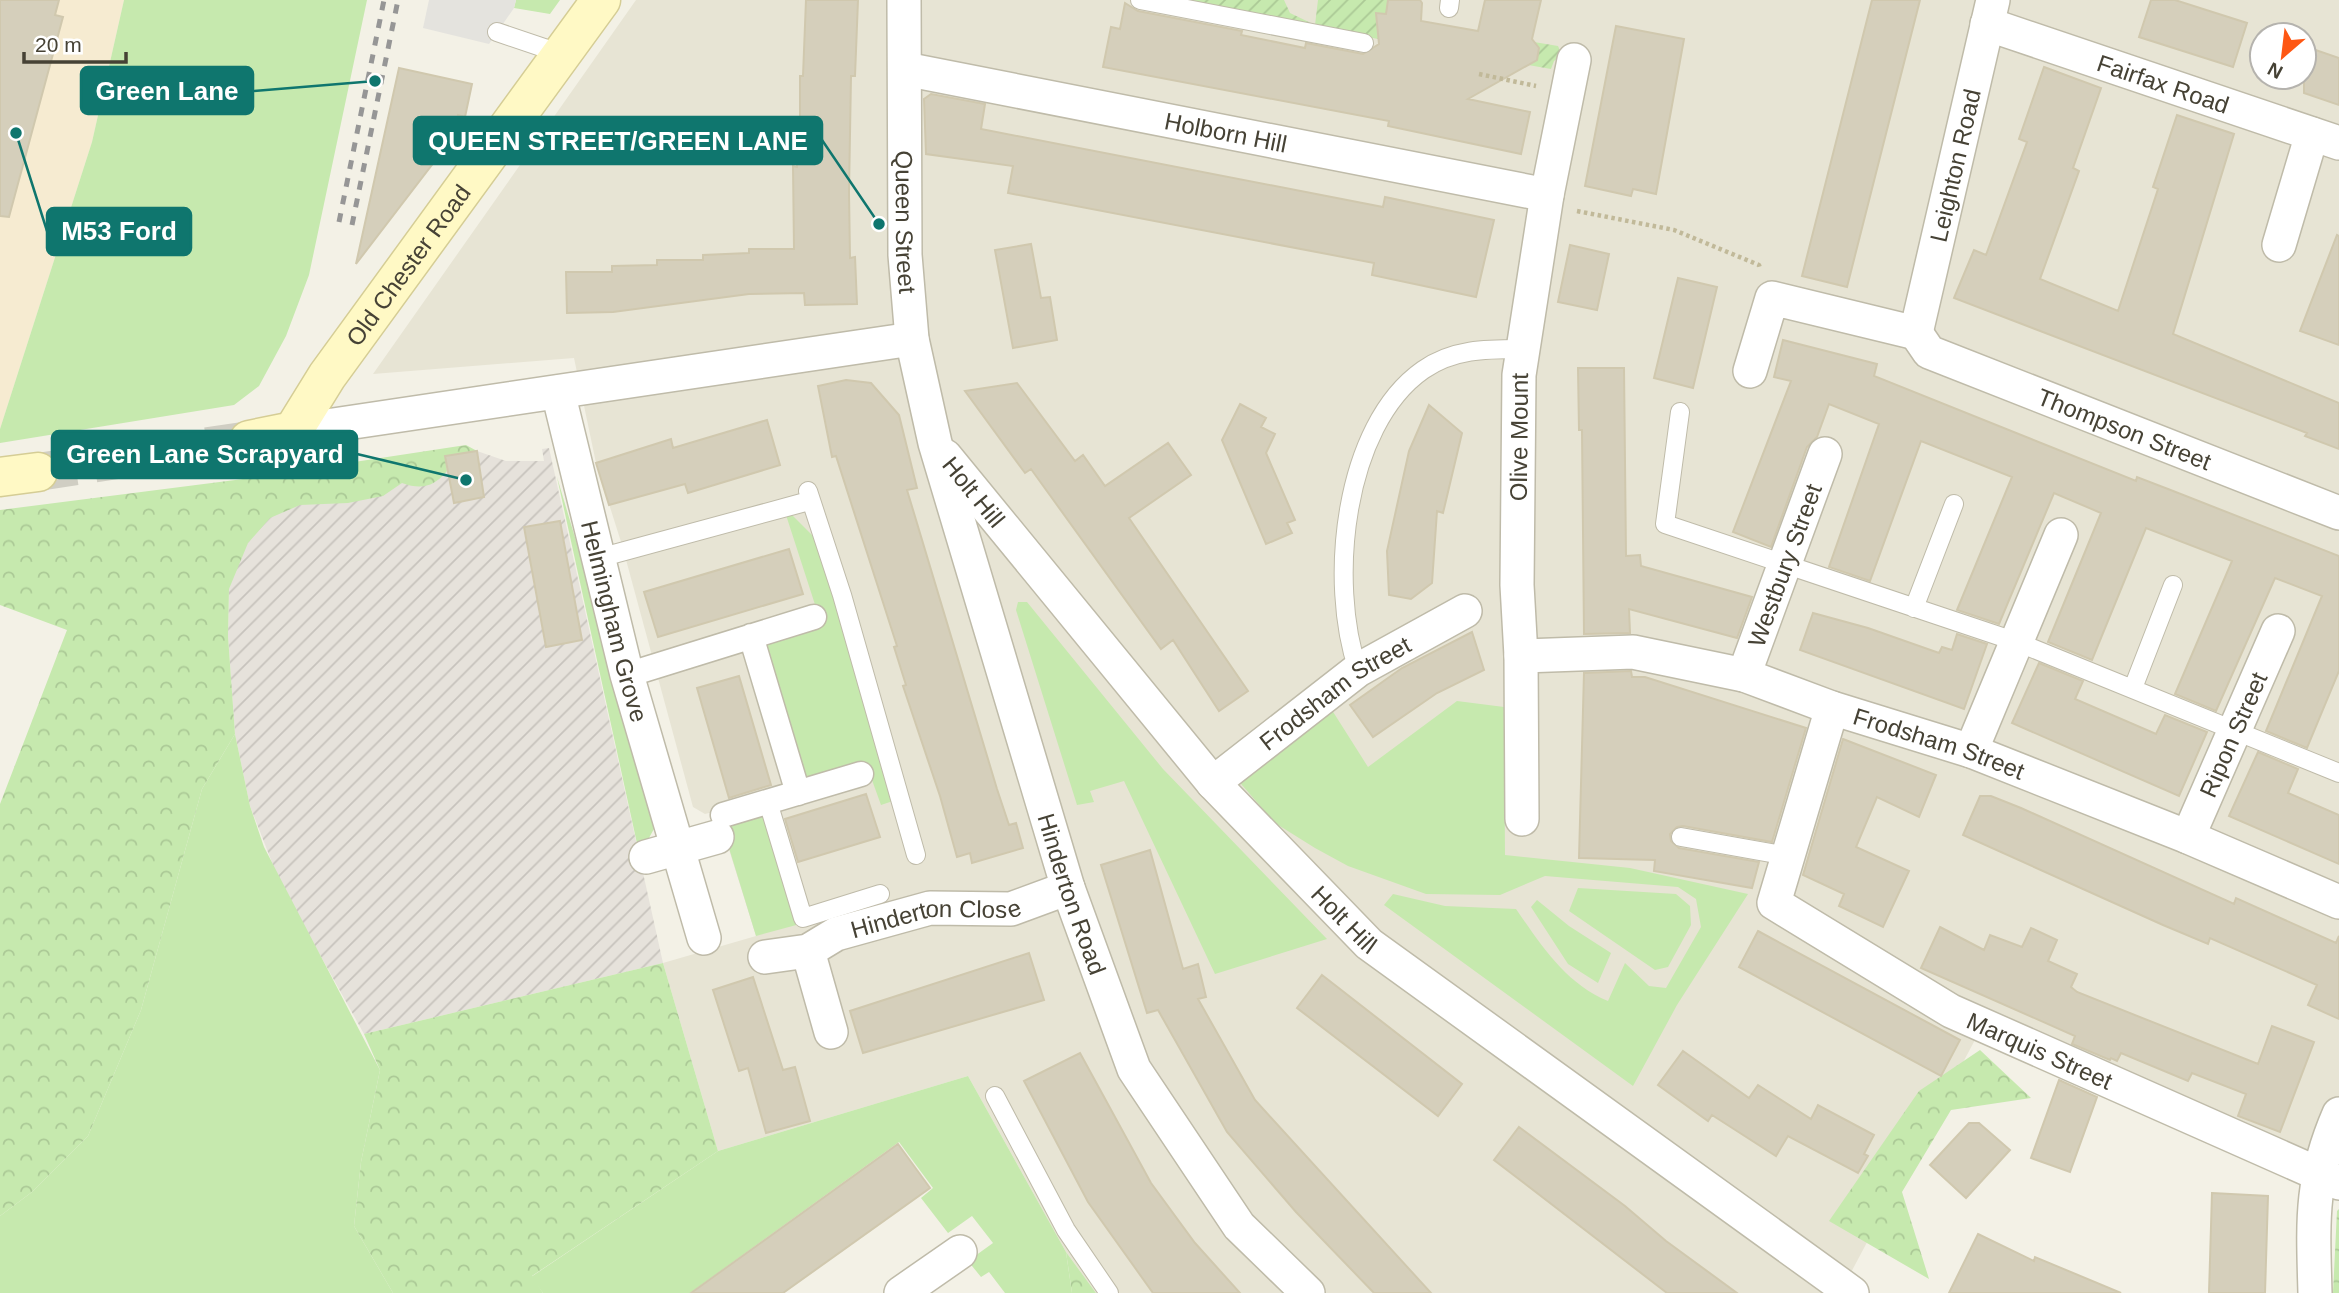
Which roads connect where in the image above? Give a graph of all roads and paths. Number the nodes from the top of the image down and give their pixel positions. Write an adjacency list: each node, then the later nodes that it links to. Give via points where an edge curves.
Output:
1 (601, 0): 7 (main road, Old Chester Road)
2 (904, 0): 9 (street, Queen Street)
3 (1140, 0): 6 (lane)
4 (1990, 12): 12 (street, Fairfax Road); 16 (street, Leighton Road)
5 (497, 32): 7 (lane)
6 (1364, 43)
7 (562, 54): 22 (main road, Old Chester Road, via 327,376)
8 (1574, 60): 11 (street, Olive Mount)
9 (905, 69): 13 (street, Holborn Hill); 17 (street, Queen Street, via 905,255)
10 (1479, 74): 11 (path)
11 (1567, 92): 13 (street, Olive Mount)
12 (2326, 139): 14 (street)
13 (1546, 200): 15 (path, via 1674,230 1759,265); 18 (street, Olive Mount)
14 (2279, 245)
15 (1772, 298): 16 (street); 19 (street)
16 (1916, 333): 29 (street, Thompson Street, via 1929,352)
17 (912, 339): 20 (street); 24 (street, Queen Street)
18 (1520, 349): 40 (street, Olive Mount, via 1517,585); 41 (lane, via 1458,353 1425,369 1398,391 1379,417 1366,445 1349,520 1343,579 1349,644)
19 (1750, 370)
20 (558, 392): 22 (street); 31 (street, Helmingham Grove)
21 (1680, 412): 32 (lane, via 1665,524)
22 (293, 431): 23 (main road)
23 (249, 440)
24 (935, 443): 50 (street, Holt Hill); 60 (street, Hinderton Road)
25 (1825, 454): 32 (street, Westbury Street)
26 (38, 472): 27 (main road)
27 (0, 477)
28 (1954, 504): 34 (lane)
29 (2339, 513)
30 (2061, 535): 39 (street)
31 (599, 558): 42 (street, Helmingham Grove); 58 (lane, via 808,496 842,595)
32 (1784, 565): 34 (lane); 43 (street, Westbury Street)
33 (2174, 585): 44 (lane)
34 (1914, 608): 39 (lane)
35 (1465, 611): 41 (street, Frodsham Street)
36 (814, 617): 38 (street)
37 (2278, 631): 46 (street, Ripon Street)
38 (751, 636): 42 (street); 51 (street)
39 (2017, 642): 44 (lane); 47 (street)
40 (1521, 656): 43 (street, Frodsham Street, via 1633,652); 53 (street, Olive Mount)
41 (1358, 670): 50 (street, Frodsham Street)
42 (627, 675): 57 (street, Helmingham Grove)
43 (1744, 675): 45 (street, Frodsham Street)
44 (2133, 688): 46 (lane)
45 (1832, 708): 47 (street, Frodsham Street); 59 (street)
46 (2236, 733): 48 (lane); 56 (street, Ripon Street)
47 (1971, 751): 56 (street, Frodsham Street)
48 (2339, 773)
49 (861, 774): 51 (street)
50 (1213, 783): 74 (street, Holt Hill, via 1369,944)
51 (798, 793): 52 (street)
52 (768, 802): 54 (street); 61 (lane, via 803,918)
53 (1522, 819)
54 (720, 826): 57 (street)
55 (1681, 837): 59 (lane)
56 (2188, 837): 62 (street, Frodsham Street)
57 (662, 853): 63 (street, Helmingham Grove)
58 (916, 855)
59 (1788, 856): 69 (street, Marquis Street, via 1774,903 1951,1011)
60 (1068, 888): 64 (street, Hinderton Close, via 1011,909 930,908 836,934); 73 (street, Hinderton Road, via 1134,1069 1239,1226)
61 (880, 894)
62 (2339, 902)
63 (704, 938)
64 (808, 951): 65 (street, Hinderton Close); 66 (street)
65 (765, 957)
66 (831, 1032)
67 (995, 1097): 72 (lane, via 1066,1230)
68 (2339, 1114): 69 (street)
69 (2328, 1179): 75 (street, via 2313,1223)
70 (960, 1252): 71 (street)
71 (901, 1293)
72 (1109, 1293)
73 (1308, 1293)
74 (1852, 1293)
75 (2315, 1293)

